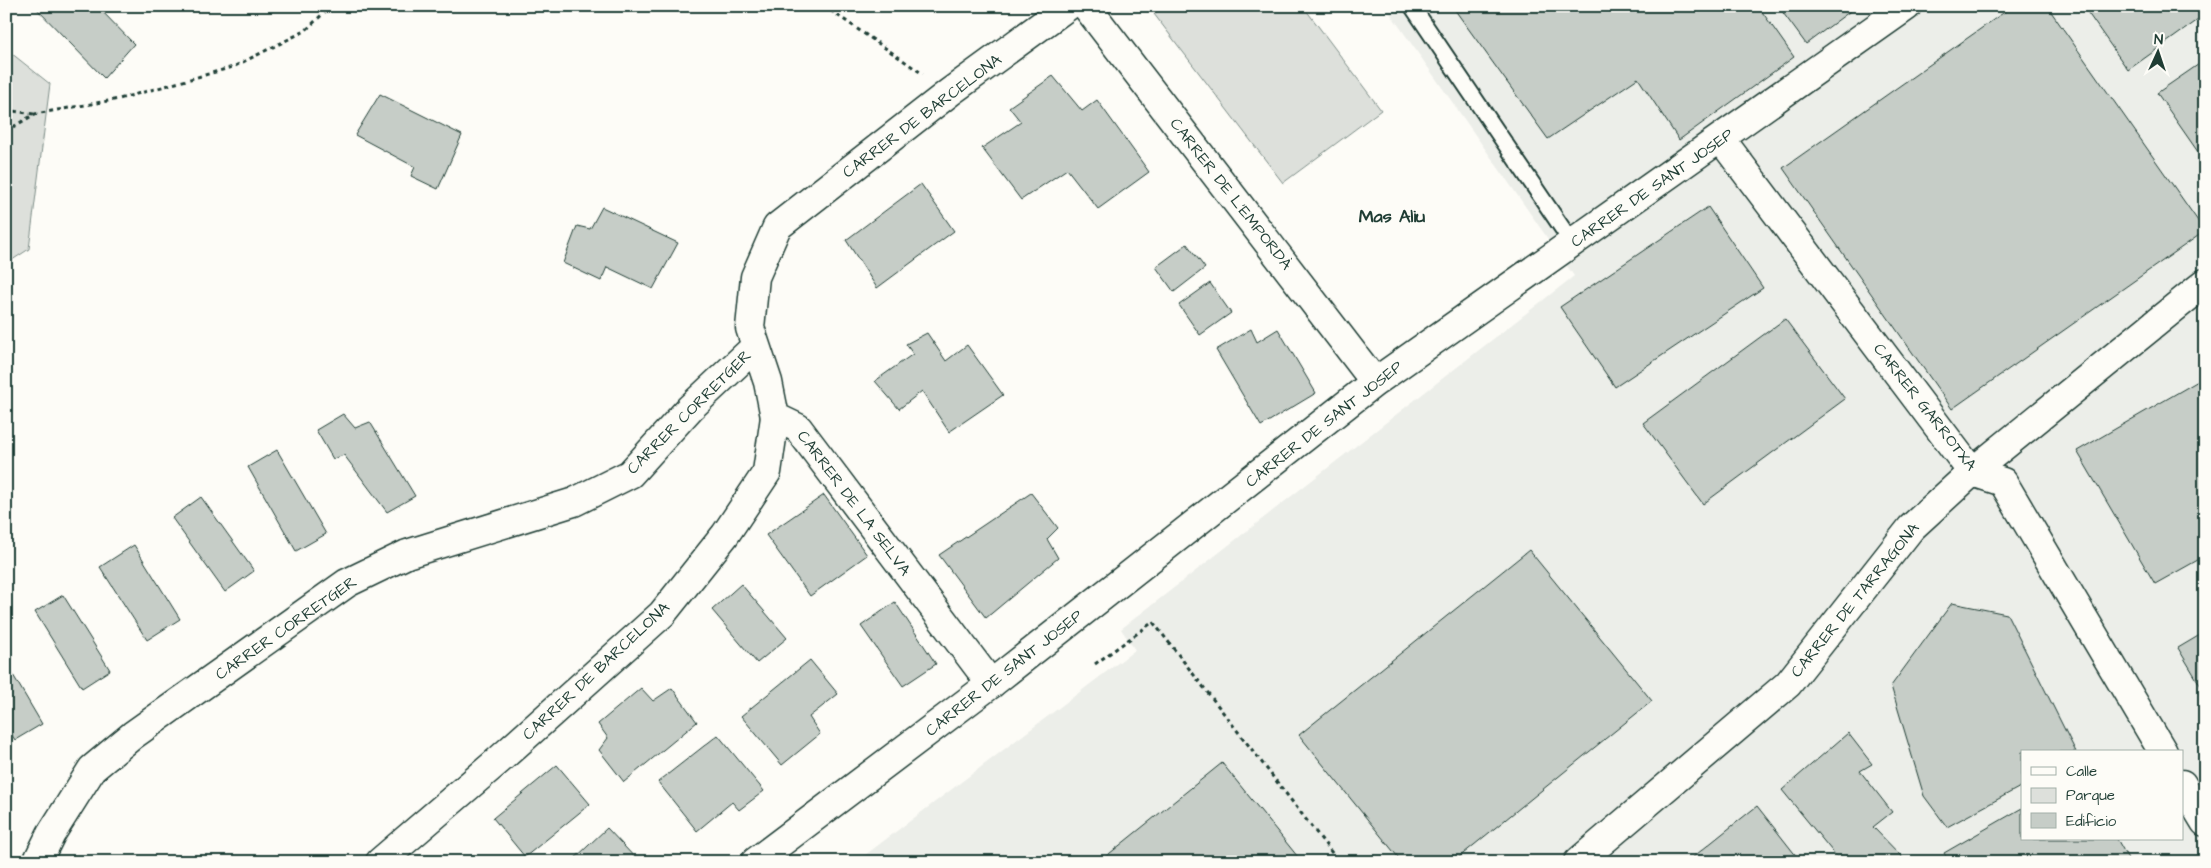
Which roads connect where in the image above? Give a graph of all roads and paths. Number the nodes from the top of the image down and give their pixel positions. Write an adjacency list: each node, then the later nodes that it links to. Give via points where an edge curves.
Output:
1 (331, 6): 9 (path, via 305,31 233,67 119,99)
2 (824, 6): 7 (path)
3 (1068, 6): 7 (street, CARRER DE BARCELONA)
4 (1086, 6): 15 (street, CARRER DE L'EMPORDÀ)
5 (1412, 6): 12 (lane)
6 (1907, 6): 11 (street, CARRER DE SANT JOSEP)
7 (950, 92): 14 (street, CARRER DE BARCELONA, via 777,227 755,277 750,328)
8 (6, 110): 9 (path)
9 (34, 114): 10 (path)
10 (6, 131)
11 (1721, 139): 12 (street, CARRER DE SANT JOSEP); 17 (street, CARRER GARROTXA)
12 (1573, 244): 15 (street, CARRER DE SANT JOSEP)
13 (2205, 283): 17 (street, CARRER DE TARRAGONA)
14 (754, 347): 16 (street, via 768,382); 23 (street, CARRER CORRETGER, via 690,408 630,474 574,502 407,554 347,583 133,735 92,769)
15 (1375, 382): 19 (street, CARRER DE SANT JOSEP)
16 (775, 417): 19 (street, CARRER DE LA SELVA, via 798,428); 24 (street, CARRER DE BARCELONA, via 768,472 725,535 662,614)
17 (1972, 472): 20 (street, CARRER GARROTXA, via 2003,482); 27 (street, CARRER DE TARRAGONA, via 1911,528 1788,684)
18 (1095, 664): 26 (path, via 1153,622)
19 (991, 684): 25 (street, CARRER DE SANT JOSEP)
20 (2162, 750)
21 (2184, 787): 22 (street)
22 (2205, 822)
23 (36, 862)
24 (380, 862)
25 (755, 862)
26 (1338, 862)
27 (1578, 862)

